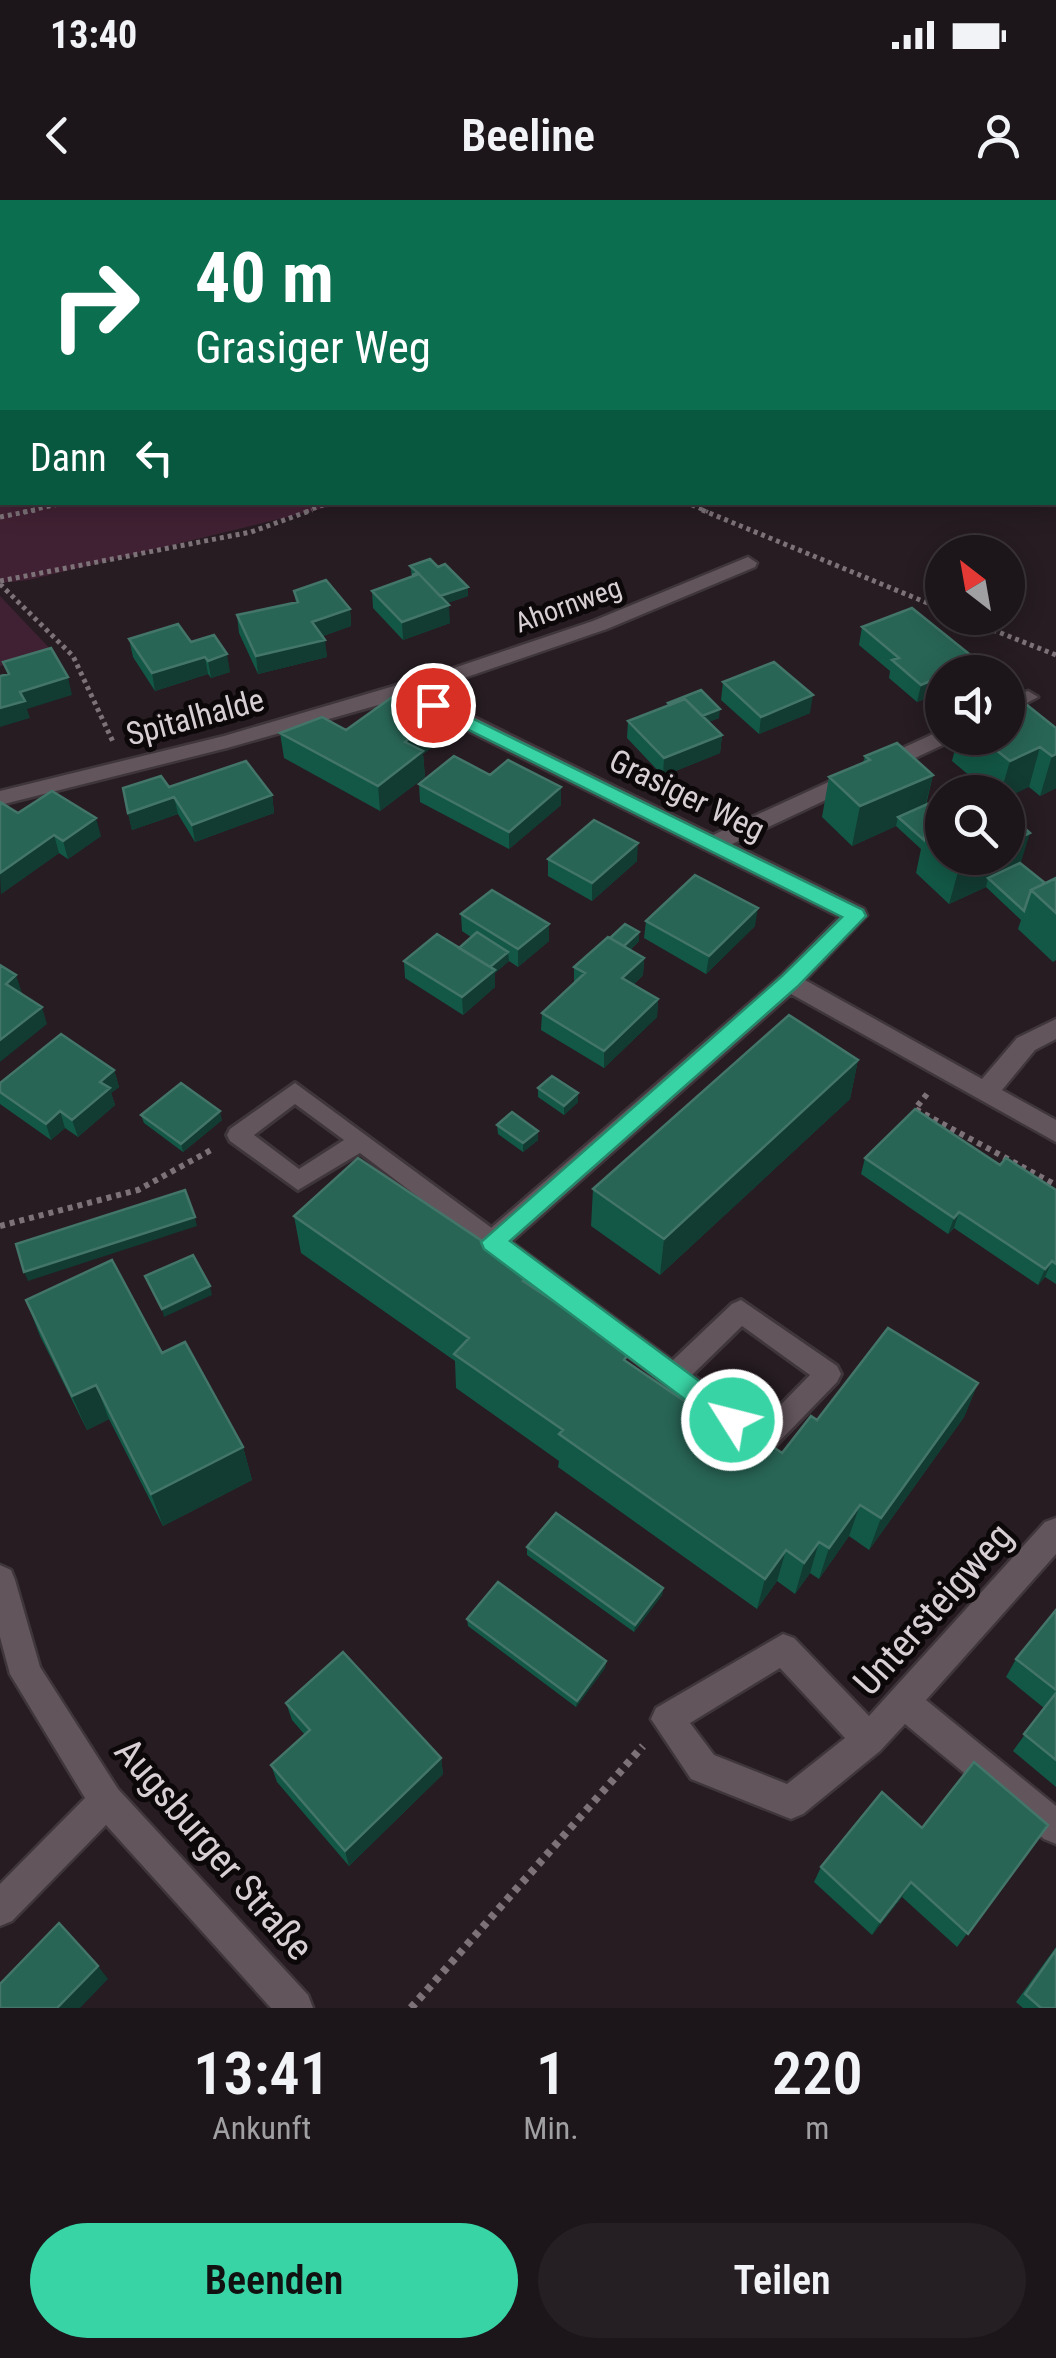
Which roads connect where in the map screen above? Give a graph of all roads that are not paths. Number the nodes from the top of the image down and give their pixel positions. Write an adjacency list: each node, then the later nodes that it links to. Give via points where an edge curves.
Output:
1 (748, 563): 2 (street, Ahornweg, via 602,624)
2 (405, 691): 6 (street, Spitalhalde); 7 (street, Grasiger Weg)
3 (1028, 697): 4 (street)
4 (1025, 698)
5 (925, 745): 7 (street)
6 (0, 798)
7 (713, 844): 8 (street, Grasiger Weg, via 856,916)
8 (789, 982): 10 (street); 13 (street, Grasiger Weg)
9 (1056, 1028): 10 (street, via 1026,1044)
10 (985, 1092): 11 (street)
11 (1056, 1132)
12 (360, 1140): 12 (lane, via 296,1092 238,1135 298,1181); 13 (lane)
13 (493, 1242): 14 (lane)
14 (673, 1377): 14 (lane, via 762,1442 828,1374 740,1312)
15 (1056, 1532): 18 (street, Untersteigweg)
16 (0, 1580): 17 (street, Augsburger Straße)
17 (13, 1664): 20 (street, Augsburger Straße)
18 (904, 1704): 19 (street, Untersteigweg); 21 (street)
19 (869, 1740): 19 (street, Untersteigweg, via 783,1649 666,1719 702,1767 791,1802)
20 (106, 1801): 22 (street); 23 (street, Augsburger Straße)
21 (1056, 1827)
22 (0, 1910)
23 (295, 2008)

